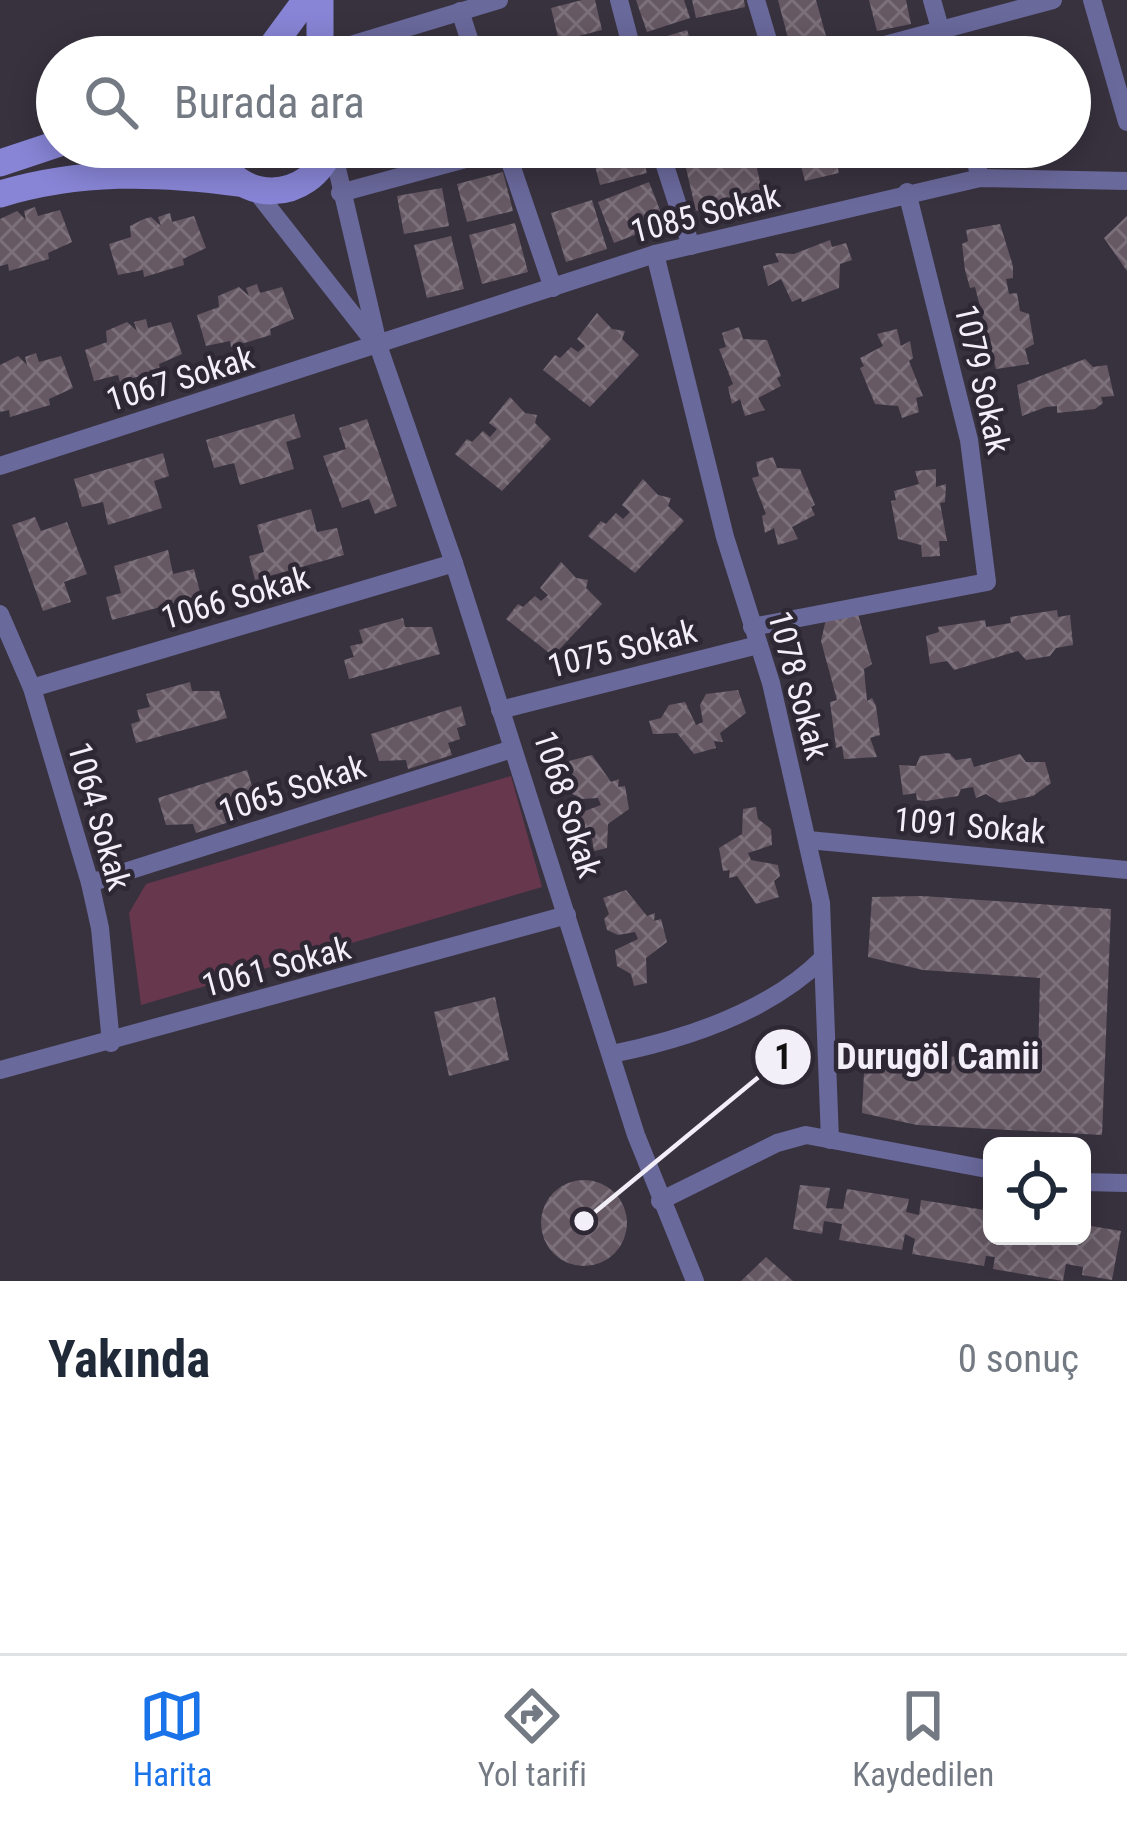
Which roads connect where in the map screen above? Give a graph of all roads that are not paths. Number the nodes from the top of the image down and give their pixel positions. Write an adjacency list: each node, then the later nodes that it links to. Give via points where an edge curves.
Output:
1 (306, 0): 11 (main road)
2 (320, 0): 12 (main road)
3 (499, 0): 9 (street)
4 (619, 0): 15 (street)
5 (756, 0): 16 (street)
6 (932, 0): 10 (street)
7 (1053, 0): 10 (street)
8 (1092, 0): 19 (street)
9 (460, 11): 13 (street); 14 (street)
10 (940, 28): 17 (street); 18 (street)
11 (279, 36)
12 (318, 36)
13 (381, 36)
14 (469, 36)
15 (628, 36)
16 (767, 36)
17 (912, 36)
18 (942, 36)
19 (1127, 122)
20 (36, 151): 21 (main road)
21 (0, 163)
22 (232, 168): 31 (main road)
23 (320, 168): 31 (main road, via 289,191)
24 (336, 168): 33 (street, 1068 Sokak)
25 (431, 168): 33 (street)
26 (514, 168): 37 (street)
27 (666, 168): 35 (street)
28 (977, 168): 29 (street)
29 (980, 178): 30 (street, 1085 Sokak); 32 (street, 1085 Sokak)
30 (1127, 181)
31 (247, 186): 34 (main road, via 148,172 45,181); 38 (street, 1068 Sokak)
32 (907, 192): 35 (street, 1085 Sokak); 41 (street, 1079 Sokak, via 969,440)
33 (340, 193): 38 (street, 1068 Sokak)
34 (0, 194)
35 (691, 246): 36 (street, 1085 Sokak)
36 (655, 254): 37 (street, 1085 Sokak); 43 (street, 1078 Sokak)
37 (553, 288): 38 (street, 1085 Sokak)
38 (379, 347): 39 (street, 1067 Sokak); 40 (street, 1068 Sokak)
39 (0, 466)
40 (454, 563): 44 (street, 1066 Sokak); 45 (street, 1068 Sokak)
41 (987, 581): 43 (street, 1075 Sokak)
42 (2, 626): 44 (street, 1064 Sokak)
43 (755, 636): 45 (street, 1075 Sokak); 47 (street, 1078 Sokak)
44 (32, 688): 49 (street, 1064 Sokak)
45 (500, 710): 46 (street, 1068 Sokak)
46 (512, 749): 49 (street, 1065 Sokak); 50 (street, 1068 Sokak)
47 (808, 839): 48 (street, 1091 Sokak); 51 (street, 1078 Sokak)
48 (1127, 870)
49 (90, 883): 52 (street, 1064 Sokak)
50 (567, 915): 52 (street, 1061 Sokak); 53 (street, 1068 Sokak)
51 (823, 958): 53 (street, via 772,999); 55 (street, 1078 Sokak)
52 (111, 1043): 54 (street, 1061 Sokak)
53 (612, 1054): 59 (street, 1068 Sokak)
54 (0, 1070)
55 (830, 1140): 56 (street); 59 (street, via 806,1135 777,1143)
56 (983, 1167)
57 (1091, 1182): 58 (street)
58 (1127, 1183)
59 (660, 1201): 60 (street, 1068 Sokak)
60 (695, 1281)

